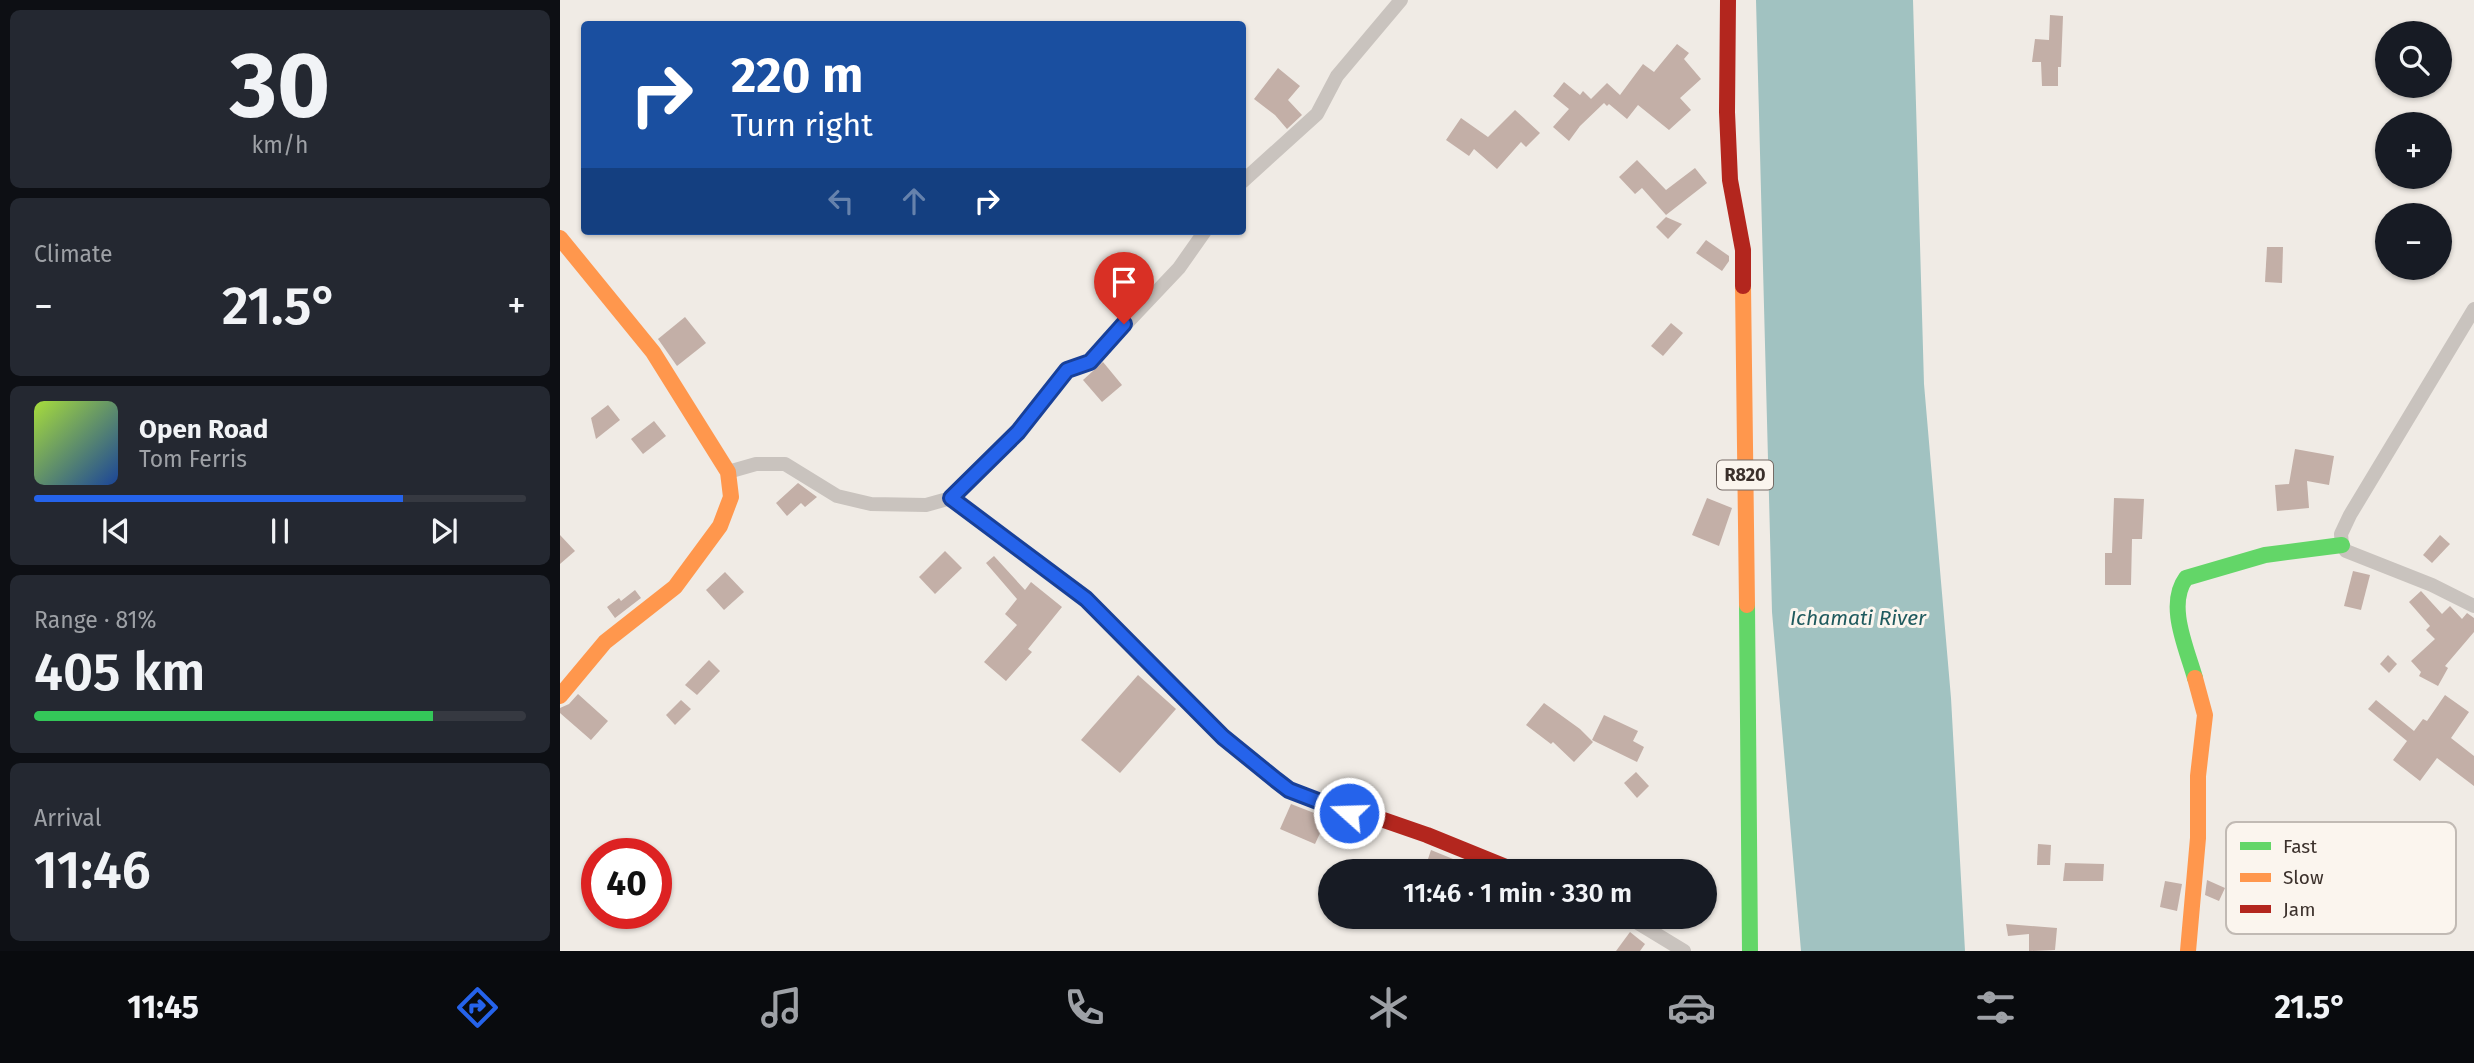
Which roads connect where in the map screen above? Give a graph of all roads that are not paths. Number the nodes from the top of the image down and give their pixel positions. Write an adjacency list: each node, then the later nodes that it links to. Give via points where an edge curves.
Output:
1 (1401, 0): 3 (street, via 1337,76 1317,114)
2 (1728, 0): 15 (street, R820, via 1730,180 1743,250)
3 (1246, 178)
4 (1202, 235): 8 (street, via 1179,268 1090,362 1067,370 1018,432)
5 (560, 238): 7 (street, via 653,352)
6 (2474, 309): 9 (street, via 2350,515 2341,534)
7 (728, 472): 8 (street, via 756,464 785,464 836,496 871,504 926,505); 11 (street, via 731,497 720,526 675,587 605,642)
8 (951, 498): 12 (street, via 1086,599 1223,737 1289,790)
9 (2342, 545): 10 (street, via 2346,551); 16 (street, via 2225,565 2186,578 2180,586 2177,612 2205,715)
10 (2474, 606)
11 (560, 696)
12 (1486, 859)
13 (1648, 929): 14 (street)
14 (1684, 951)
15 (1750, 951)
16 (2188, 951)

